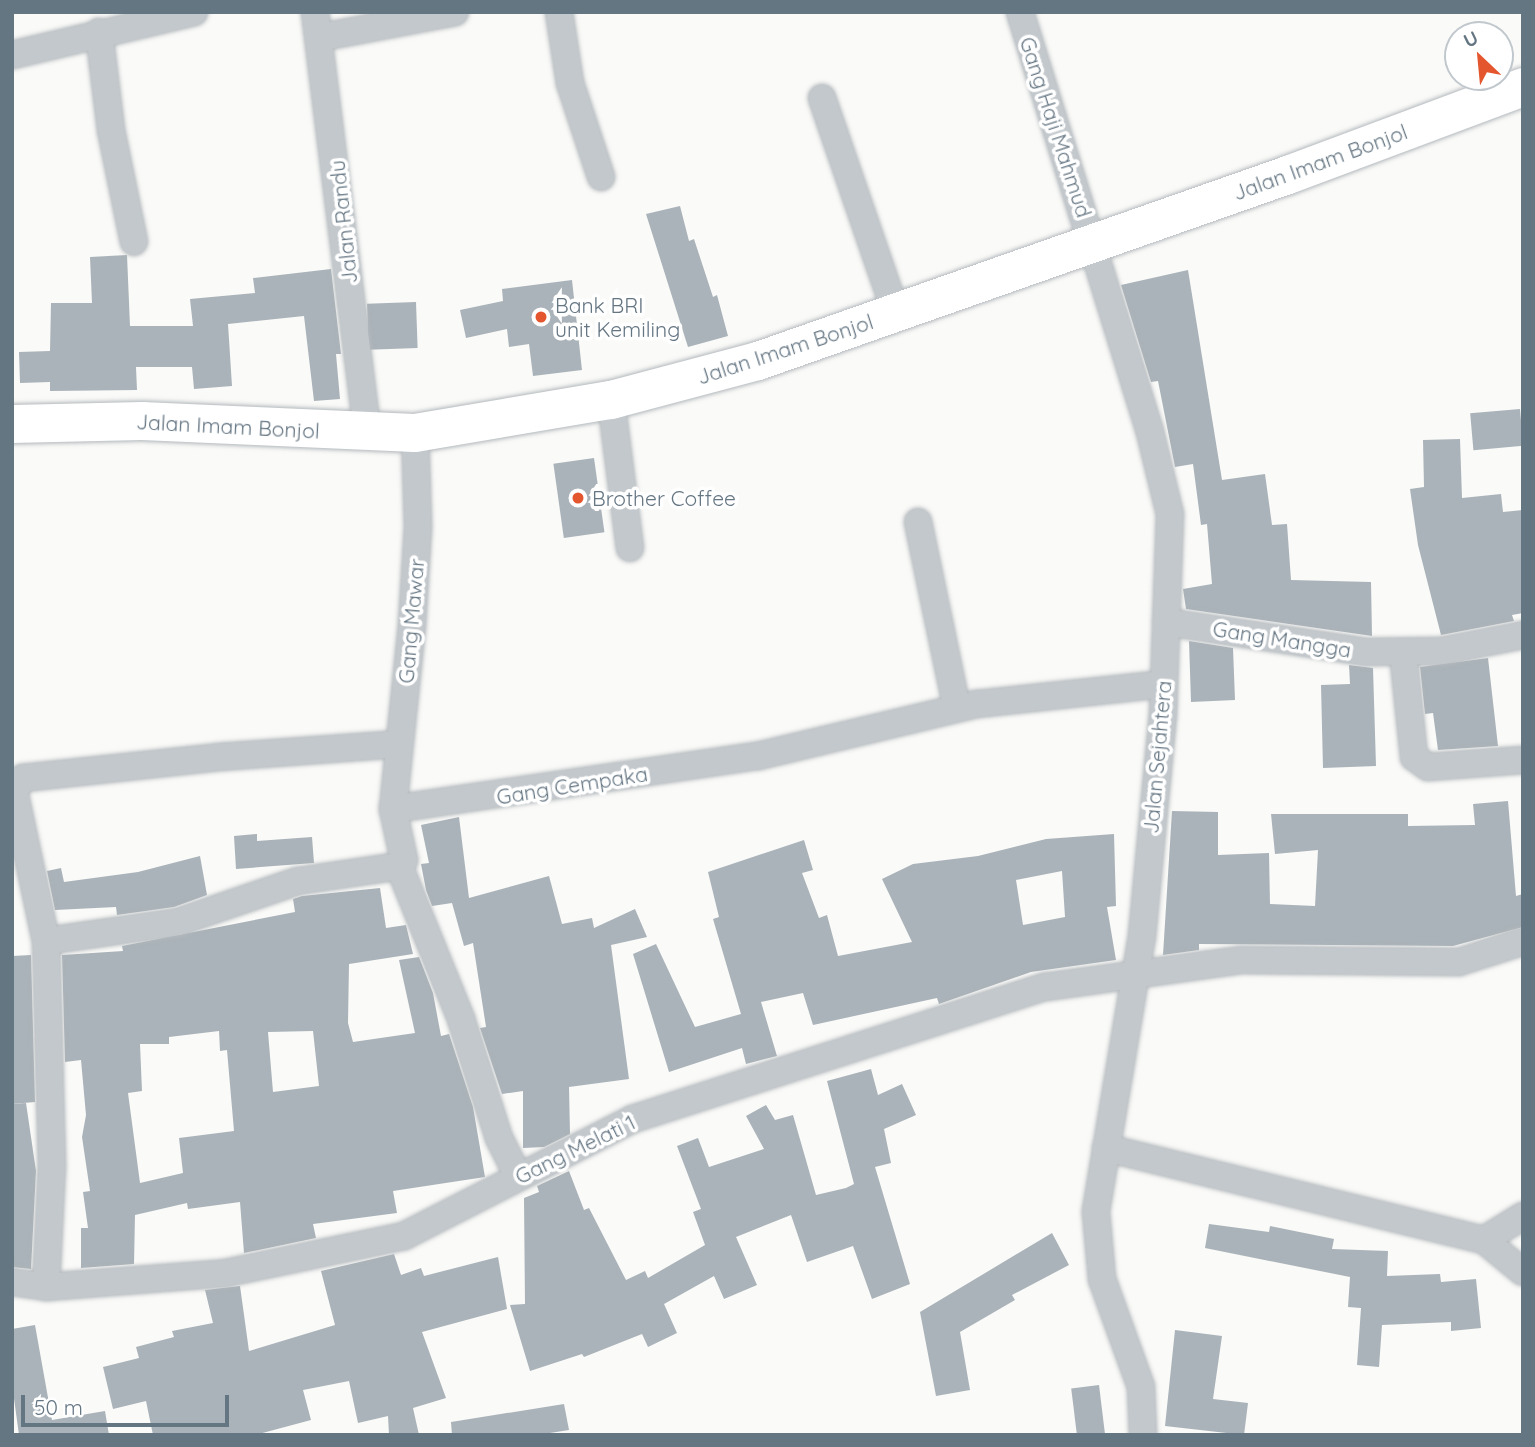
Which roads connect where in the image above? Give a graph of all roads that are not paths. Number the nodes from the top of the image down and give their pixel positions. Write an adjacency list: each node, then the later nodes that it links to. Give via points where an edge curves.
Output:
1 (194, 12): 6 (street)
2 (455, 12): 5 (street)
3 (559, 12): 10 (street, via 570,83)
4 (1020, 12): 11 (street, Gang Haji Mahmud)
5 (319, 25): 16 (street, Jalan Randu)
6 (99, 32): 7 (street); 12 (street, via 111,130)
7 (12, 55)
8 (1523, 88): 11 (highway, Jalan Imam Bonjol)
9 (822, 98): 13 (street)
10 (601, 177)
11 (1092, 241): 13 (highway, Jalan Imam Bonjol); 20 (street, Jalan Sejahtera, via 1170,514)
12 (134, 242)
13 (896, 313): 14 (highway, Jalan Imam Bonjol, via 758,361)
14 (611, 400): 17 (highway, Jalan Imam Bonjol); 19 (street)
15 (12, 424): 16 (highway, Jalan Imam Bonjol, via 142,421)
16 (366, 432): 17 (highway, Jalan Imam Bonjol)
17 (415, 433): 25 (street, Gang Mawar, via 418,526)
18 (918, 522): 24 (street)
19 (631, 548)
20 (1166, 622): 22 (street, Gang Mangga, via 1276,635 1309,646); 23 (street, Jalan Sejahtera)
21 (1523, 635): 22 (street, Gang Mangga, via 1441,651)
22 (1403, 652): 26 (street, via 1414,757 1428,767)
23 (1164, 684): 24 (street, Gang Cempaka); 31 (street, Jalan Sejahtera, via 1142,936)
24 (957, 708): 27 (street, Gang Cempaka, via 746,758)
25 (399, 744): 27 (street, Gang Mawar); 29 (street, via 23,778 14,791)
26 (1523, 760)
27 (393, 809): 28 (street, via 404,860)
28 (399, 866): 29 (street, via 298,881 178,922); 33 (street, via 461,1019 499,1138)
29 (46, 941): 38 (street, via 52,1166)
30 (1521, 942): 31 (street, Gang Melati 1, via 1459,962 1241,960)
31 (1134, 971): 32 (street, Jalan Sejahtera); 33 (street, Gang Melati 1, via 1045,987 936,1018 633,1119)
32 (1106, 1148): 35 (street); 39 (street, Jalan Sejahtera, via 1096,1212 1102,1279 1140,1387)
33 (519, 1176): 38 (street, Gang Melati 1, via 404,1236 326,1255 226,1273)
34 (1523, 1216): 35 (street)
35 (1485, 1240): 36 (street)
36 (1523, 1272)
37 (12, 1282): 38 (street, Gang Melati 1)
38 (46, 1287)
39 (1143, 1435)

